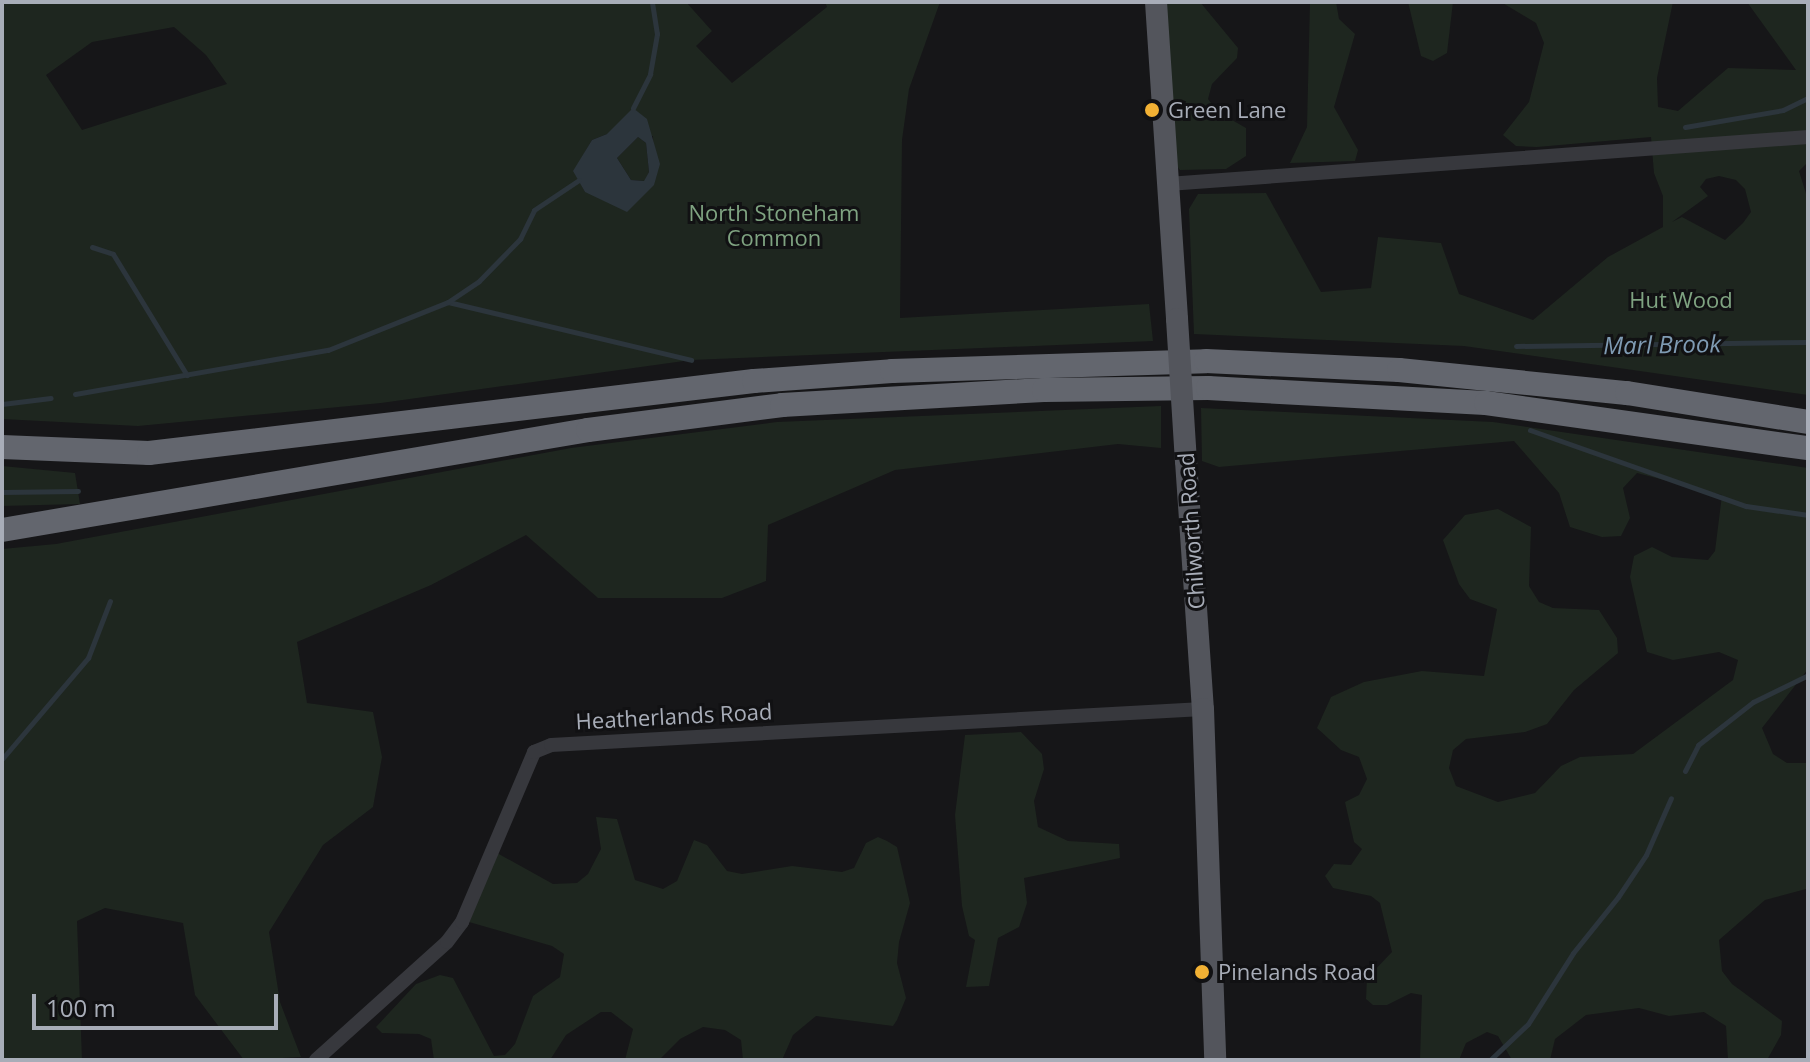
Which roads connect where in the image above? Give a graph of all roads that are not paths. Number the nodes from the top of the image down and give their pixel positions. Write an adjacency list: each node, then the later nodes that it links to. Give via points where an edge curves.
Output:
1 (1156, 2): 3 (main road, Chilworth Road)
2 (1808, 137): 3 (street)
3 (1168, 184): 8 (main road, Chilworth Road, bridge)
4 (1808, 422): 5 (highway, via 1627,393 1399,370 1206,361 754,381 149,453)
5 (2, 447)
6 (1808, 448): 7 (highway, via 1486,403 1208,388 1044,390 782,405 588,430)
7 (2, 530)
8 (1203, 709): 9 (street, Heatherlands Road, via 551,745 534,752 462,922 447,942); 10 (main road, Chilworth Road)
9 (316, 1060)
10 (1215, 1060)

